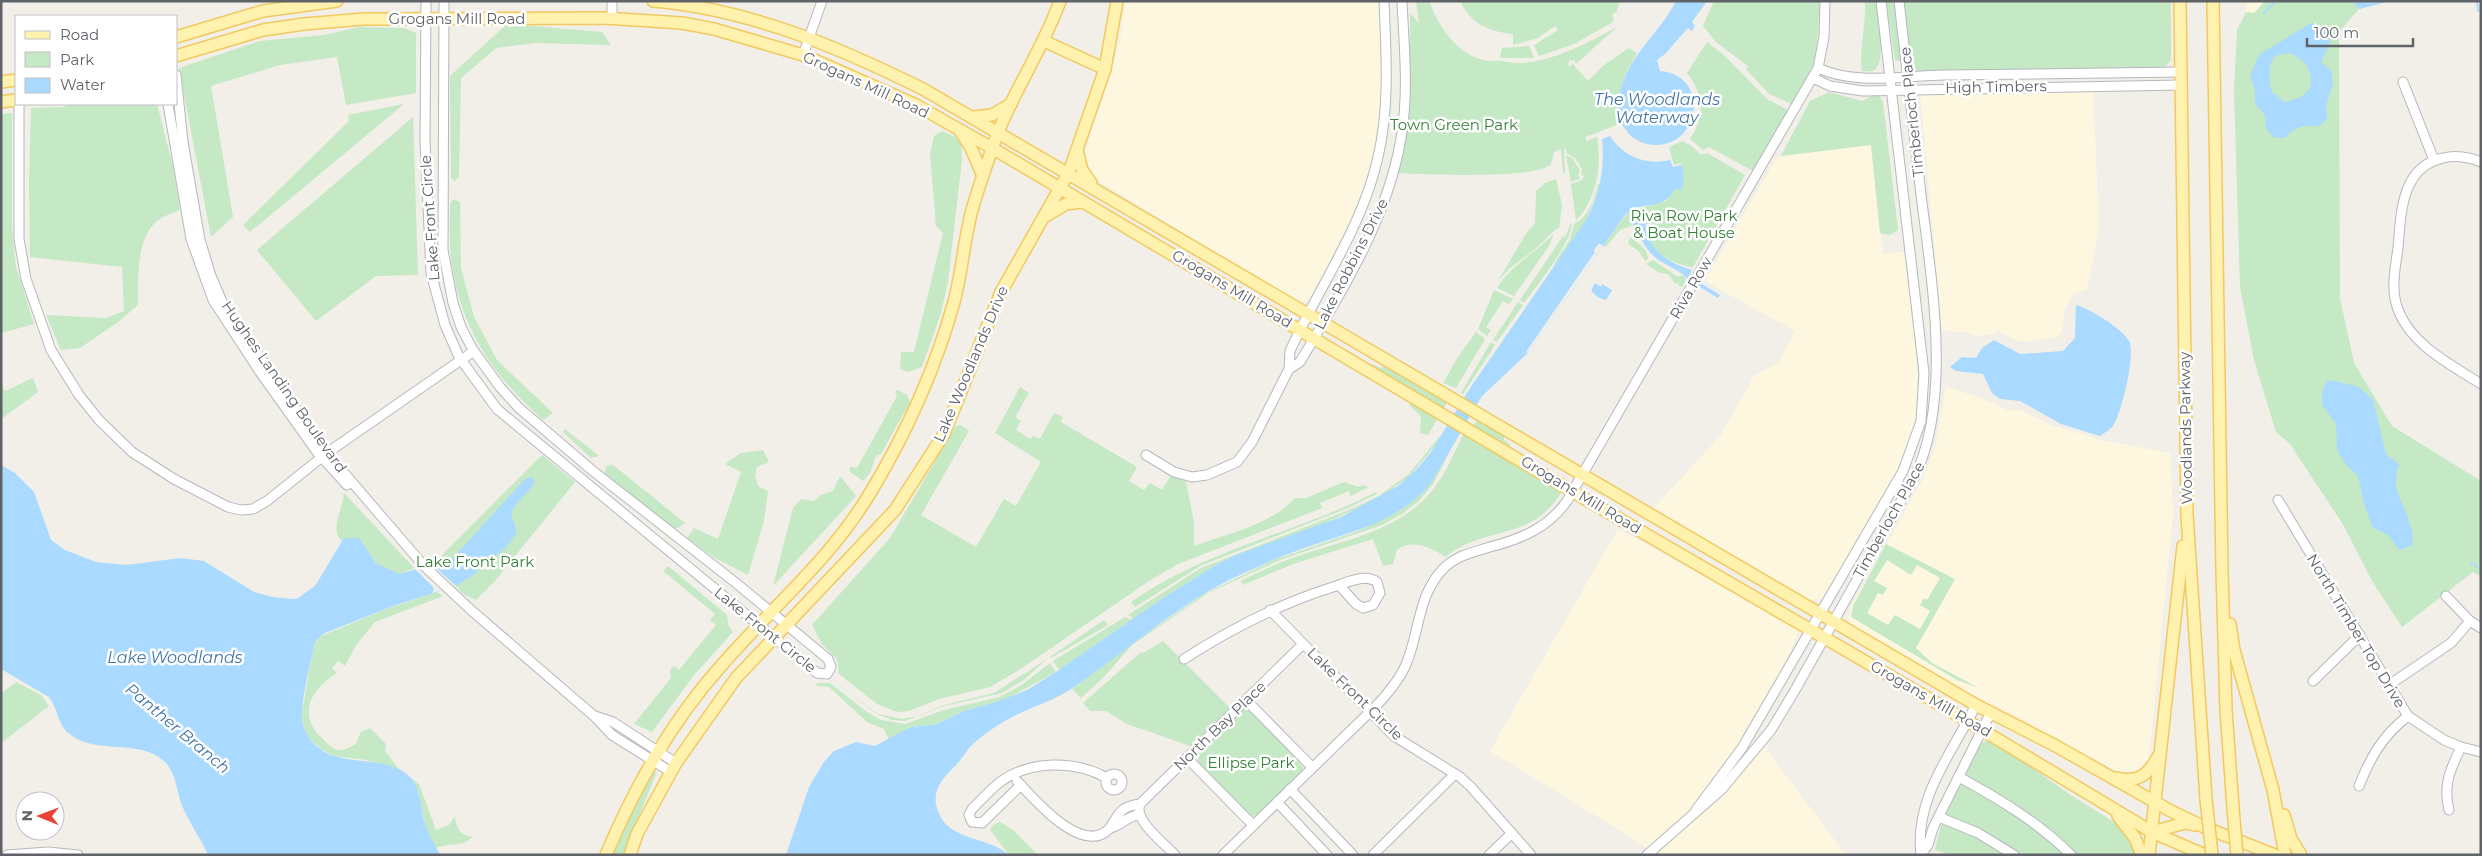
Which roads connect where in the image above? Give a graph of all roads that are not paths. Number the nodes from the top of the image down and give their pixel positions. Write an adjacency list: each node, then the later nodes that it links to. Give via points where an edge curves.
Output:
1 (337, 1): 16 (main road)
2 (426, 1): 17 (street, Lake Front Circle)
3 (444, 1): 18 (street, Lake Front Circle)
4 (612, 1): 19 (street)
5 (653, 1): 22 (main road, Grogans Mill Road, via 713,9)
6 (822, 1): 22 (street)
7 (1060, 1): 23 (main road)
8 (1117, 1): 24 (main road, Lake Woodlands Drive)
9 (1384, 1): 49 (street, Lake Robbins Drive, via 1386,93)
10 (1402, 1): 50 (street, Lake Robbins Drive, via 1405,87)
11 (1825, 1): 29 (street, Riva Row, via 1824,37)
12 (1881, 1): 32 (street, Timberloch Place)
13 (1899, 1): 31 (street, Timberloch Place)
14 (2180, 1): 30 (main road, Woodlands Parkway)
15 (2212, 1): 81 (main road)
16 (315, 3): 20 (main road); 21 (main road, via 262,11)
17 (426, 19): 18 (main road, Grogans Mill Road); 20 (main road, Grogans Mill Road); 70 (street, Lake Front Circle, via 425,140 431,274 445,325)
18 (444, 19): 19 (main road, Grogans Mill Road); 69 (street, Lake Front Circle, via 443,250 453,303)
19 (612, 19): 26 (main road, Grogans Mill Road, via 705,27)
20 (316, 23): 25 (main road, Grogans Mill Road, via 263,30)
21 (178, 36)
22 (811, 37): 26 (street); 46 (main road, Grogans Mill Road, via 923,89)
23 (1044, 41): 27 (main road); 43 (main road)
24 (1108, 52): 27 (main road); 28 (main road, Lake Woodlands Drive)
25 (178, 55)
26 (803, 55): 47 (main road, Grogans Mill Road, via 916,105)
27 (1088, 60): 28 (main road)
28 (1105, 68): 52 (main road, Lake Woodlands Drive)
29 (1818, 68): 32 (street, High Timbers, via 1861,79); 33 (street, Riva Row)
30 (2181, 72): 31 (street, High Timbers); 37 (main road, Woodlands Parkway)
31 (1907, 75): 32 (street, High Timbers); 38 (street, Timberloch Place)
32 (1890, 77): 39 (street, Timberloch Place)
33 (1812, 78): 39 (street, High Timbers, via 1844,88); 76 (street, Riva Row)
34 (15, 80): 35 (main road)
35 (1, 82)
36 (2403, 82): 53 (street)
37 (2181, 85): 38 (street, High Timbers); 80 (main road, Woodlands Parkway)
38 (1908, 89): 39 (street, High Timbers); 63 (street, Timberloch Place)
39 (1892, 91): 64 (street, Timberloch Place)
40 (178, 94): 73 (street, Hughes Landing Boulevard, via 200,240 214,285 223,304)
41 (15, 100): 42 (main road)
42 (1, 102)
43 (1010, 104): 46 (main road, via 992,115); 48 (main road)
44 (19, 105): 73 (street, via 19,239 26,279 51,350 99,420 132,452 151,465 228,507 241,510 253,509 267,501)
45 (168, 105): 73 (street, Hughes Landing Boulevard, via 191,239 213,300 260,372)
46 (973, 117): 48 (main road, Grogans Mill Road)
47 (960, 130): 51 (main road, Grogans Mill Road); 56 (main road)
48 (998, 131): 51 (main road); 55 (main road, Grogans Mill Road)
49 (1383, 136): 50 (street); 60 (street, Lake Robbins Drive)
50 (1401, 137): 62 (street, Lake Robbins Drive, via 1390,183)
51 (992, 148): 56 (main road); 57 (main road, Grogans Mill Road)
52 (1077, 150): 55 (main road, Lake Woodlands Drive); 58 (main road, via 1082,170)
53 (2434, 160): 54 (street, via 2458,157); 72 (street, via 2417,172 2402,204 2395,300 2413,335)
54 (2481, 162)
55 (1069, 172): 57 (main road, Lake Woodlands Drive); 58 (main road, Grogans Mill Road)
56 (983, 176): 86 (main road, via 972,210 954,299 933,368 902,436 869,495 836,544)
57 (1059, 189): 59 (main road, Grogans Mill Road); 61 (main road, Lake Woodlands Drive)
58 (1097, 190): 65 (main road, Grogans Mill Road)
59 (1082, 202): 61 (main road, via 1052,210); 67 (main road, Grogans Mill Road)
60 (1359, 215): 62 (street); 65 (street, Lake Robbins Drive)
61 (1041, 220): 89 (main road, Lake Woodlands Drive, via 1001,292 944,434 916,480 895,510)
62 (1374, 223): 66 (street, Lake Robbins Drive)
63 (1926, 240): 64 (street); 77 (street, Timberloch Place, via 1935,333 1934,402 1927,446)
64 (1909, 242): 75 (street, Timberloch Place, via 1924,386 1921,420)
65 (1308, 313): 66 (main road, Grogans Mill Road); 67 (street, Lake Robbins Drive)
66 (1323, 322): 68 (street, Lake Robbins Drive); 76 (main road, Grogans Mill Road)
67 (1300, 329): 68 (main road, Grogans Mill Road); 71 (street, Lake Robbins Drive, via 1290,351)
68 (1314, 338): 71 (street, Lake Robbins Drive, via 1300,362); 78 (main road, Grogans Mill Road)
69 (474, 351): 70 (street); 86 (street, Lake Front Circle, via 519,408)
70 (460, 359): 73 (street); 90 (street, Lake Front Circle, via 497,409)
71 (1289, 369): 74 (street, Lake Robbins Drive, via 1252,442 1237,462 1206,475 1192,477 1174,472)
72 (2481, 384)
73 (324, 455): 115 (street, Hughes Landing Boulevard, via 381,524 448,588 594,716 613,722)
74 (1146, 455)
75 (1903, 472): 77 (street); 85 (street, Timberloch Place)
76 (1582, 475): 78 (street, Riva Row); 85 (main road, Grogans Mill Road)
77 (1914, 478): 87 (street, Timberloch Place)
78 (1573, 492): 91 (main road, Grogans Mill Road); 104 (street, Riva Row, via 1555,515 1534,532 1469,553 1442,570 1424,598 1403,671)
79 (2278, 500): 93 (street, North Timber Top Drive)
80 (2187, 515): 112 (main road); 158 (main road, Woodlands Parkway, bridge)
81 (2222, 570): 128 (main road, via 2234,650); 159 (main road, bridge, via 2226,710)
82 (1339, 585): 84 (street)
83 (2446, 596): 88 (street)
84 (1270, 610): 96 (street, Lake Front Circle); 98 (street, via 1227,631)
85 (1819, 612): 87 (main road, Grogans Mill Road); 91 (street, Timberloch Place)
86 (772, 613): 89 (street, Lake Front Circle); 90 (main road)
87 (1834, 621): 95 (street, Timberloch Place); 103 (main road, Grogans Mill Road)
88 (2470, 622): 92 (street); 101 (street, via 2451,643)
89 (788, 624): 94 (main road, Lake Woodlands Drive); 97 (street, Lake Front Circle)
90 (760, 625): 94 (street, Lake Front Circle); 115 (main road, via 721,666)
91 (1810, 628): 95 (main road, Grogans Mill Road); 108 (street, Timberloch Place)
92 (2481, 628)
93 (2360, 635): 100 (street); 101 (street, North Timber Top Drive)
94 (775, 637): 99 (street, Lake Front Circle); 118 (main road, Lake Woodlands Drive, via 736,678)
95 (1825, 637): 107 (main road, Grogans Mill Road); 110 (street, Timberloch Place)
96 (1303, 644): 102 (street, North Bay Place); 104 (street, Lake Front Circle)
97 (814, 647): 99 (street); 99 (street, Lake Front Circle, via 830,662 830,671 819,674)
98 (1184, 659)
99 (802, 660)
100 (2313, 681)
101 (2389, 685): 106 (street, North Timber Top Drive)
102 (1246, 701): 117 (street, North Bay Place); 119 (street)
103 (1976, 704): 105 (main road, Grogans Mill Road); 107 (street)
104 (1370, 712): 119 (street, Riva Row); 120 (street, Lake Front Circle, via 1399,740)
105 (1991, 712): 109 (street); 123 (main road, Grogans Mill Road)
106 (2408, 716): 111 (street, North Timber Top Drive); 126 (street, via 2377,747)
107 (1968, 721): 109 (main road, Grogans Mill Road); 140 (street, via 1929,791 1920,822)
108 (1756, 722): 110 (street); 113 (street, Timberloch Place)
109 (1982, 729): 122 (street); 131 (main road, Grogans Mill Road)
110 (1770, 730): 116 (street, Timberloch Place)
111 (2461, 748): 114 (street, North Timber Top Drive); 134 (street, via 2448,777 2445,794)
112 (2162, 749): 123 (main road, via 2146,776 2132,780); 130 (main road)
113 (1740, 750): 116 (street); 133 (street, Timberloch Place)
114 (2481, 752)
115 (655, 755): 118 (street, Hughes Landing Boulevard); 143 (main road)
116 (1750, 757): 133 (street, Timberloch Place, via 1717,794)
117 (1187, 758): 132 (street, North Bay Place); 136 (street)
118 (674, 767): 144 (main road, Lake Woodlands Drive, via 637,834)
119 (1312, 767): 127 (street, Riva Row)
120 (1455, 774): 139 (street, Lake Front Circle, via 1476,792); 149 (street)
121 (1011, 776): 124 (street, via 1039,768 1071,765 1088,768); 125 (street, North Bay Place); 125 (street, via 972,809 972,822 982,823)
122 (1959, 776): 135 (street); 154 (street, via 2036,823)
123 (2108, 776): 130 (main road, Grogans Mill Road)
124 (1107, 778)
125 (1020, 785): 132 (street, North Bay Place, via 1072,837 1084,841 1095,839 1118,826)
126 (2359, 786)
127 (1290, 789): 129 (street, Riva Row); 148 (street)
128 (2273, 790): 161 (main road); 162 (main road, via 2291,839)
129 (1277, 802): 136 (street, Riva Row); 147 (street)
130 (2156, 804): 137 (main road, Grogans Mill Road); 138 (main road)
131 (2106, 805): 138 (main road, Grogans Mill Road); 155 (main road, via 2126,824)
132 (1139, 809): 145 (street)
133 (1696, 810): 152 (street, Timberloch Place)
134 (2449, 810)
135 (1939, 817): 140 (street); 153 (street, via 1978,833)
136 (1253, 825): 146 (street, Riva Row)
137 (2204, 828): 138 (main road, via 2185,824); 160 (main road, Grogans Mill Road)
138 (2152, 832): 156 (main road); 157 (main road, Grogans Mill Road)
139 (1512, 833): 150 (street); 151 (street, Lake Front Circle)
140 (1921, 854)
141 (7, 855): 142 (street, via 48,852)
142 (78, 855)
143 (606, 855)
144 (630, 855)
145 (1175, 855)
146 (1223, 855)
147 (1327, 855)
148 (1353, 855)
149 (1373, 855)
150 (1489, 855)
151 (1531, 855)
152 (1646, 855)
153 (2014, 855)
154 (2071, 855)
155 (2142, 855)
156 (2149, 855)
157 (2205, 855)
158 (2212, 855)
159 (2237, 855)
160 (2275, 855)
161 (2285, 855)
162 (2301, 855)

